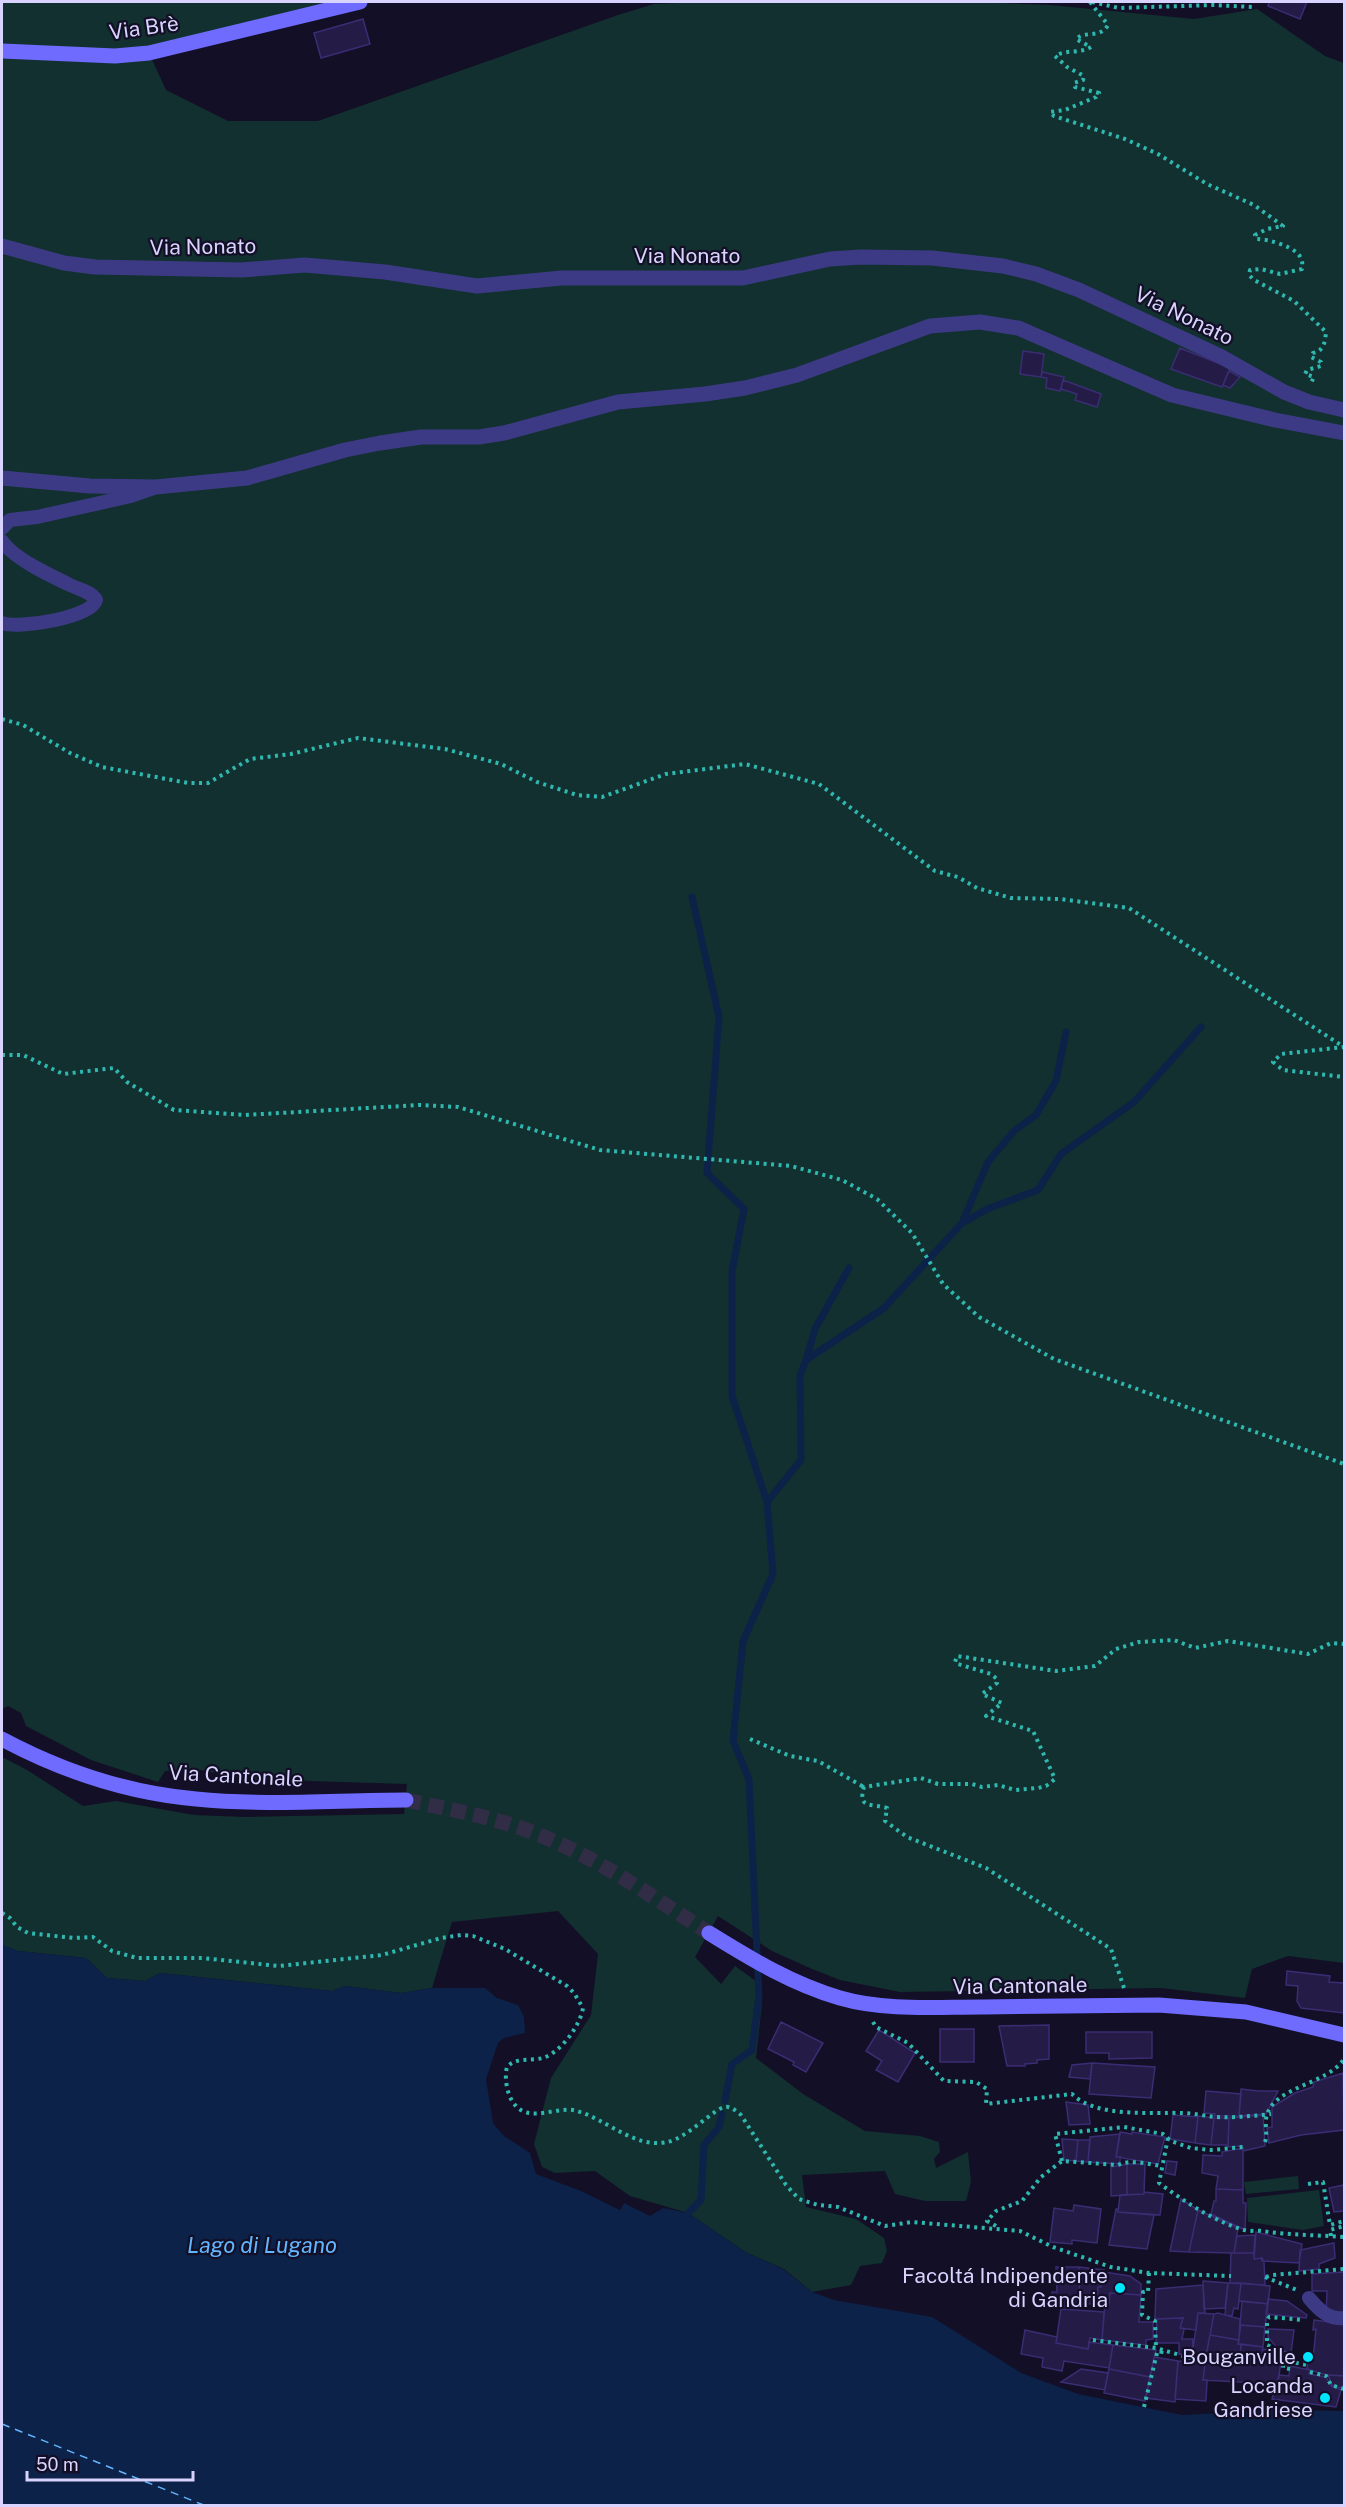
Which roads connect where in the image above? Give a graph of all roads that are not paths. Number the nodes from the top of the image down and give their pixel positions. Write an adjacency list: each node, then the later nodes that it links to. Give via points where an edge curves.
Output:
1 (360, 2): 2 (main road, Via Brè, via 149,53 115,56)
2 (2, 51)
3 (2, 246): 4 (street, Via Nonato, via 95,267 220,270 305,265 477,286 562,278 743,278 861,256 1003,266 1079,290 1220,356 1284,392)
4 (1344, 410)
5 (1344, 433): 7 (street, via 1172,395 1018,328 960,322 930,326 797,375 745,388 618,402 504,433 400,440 345,450 247,478)
6 (2, 478): 7 (street)
7 (156, 488): 8 (lane, via 14,519)
8 (2, 528)
9 (2, 541): 10 (lane, via 20,557 92,594 96,600 90,609 70,615 24,626)
10 (2, 623)
11 (2, 1739): 12 (main road, Via Cantonale, via 88,1776 162,1795 244,1802)
12 (406, 1800)
13 (710, 1933): 14 (main road, Via Cantonale, via 775,1972 821,1992 863,2003 914,2008 1159,2005 1246,2012)
14 (1344, 2035)
15 (1310, 2298): 16 (lane, via 1321,2312)
16 (1344, 2318)

